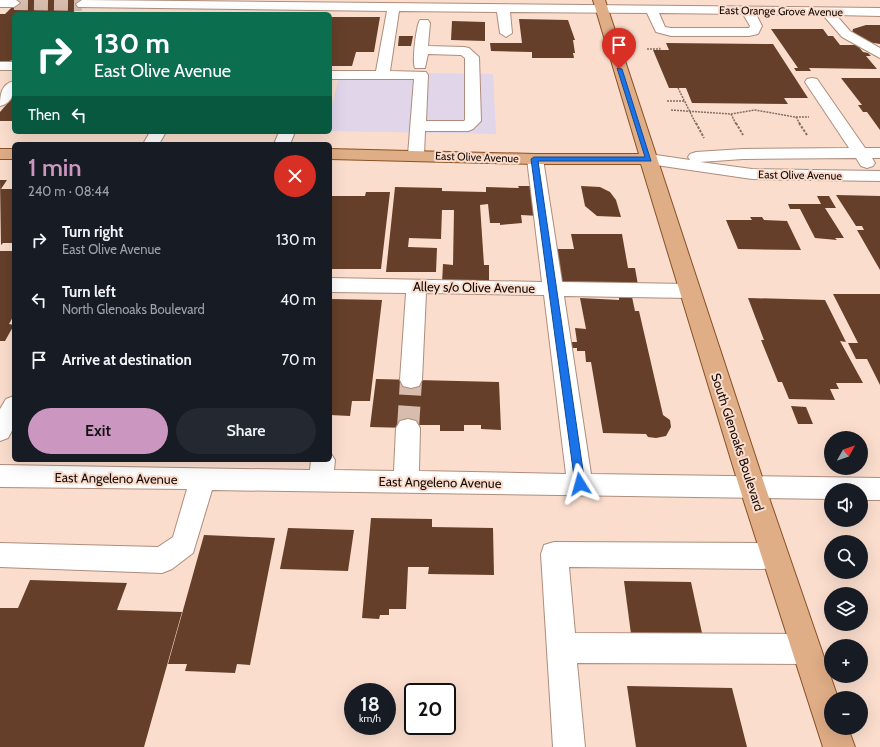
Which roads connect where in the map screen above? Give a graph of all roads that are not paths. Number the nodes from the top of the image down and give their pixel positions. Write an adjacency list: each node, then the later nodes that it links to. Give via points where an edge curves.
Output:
1 (82, 4): 4 (street, East Orange Grove Avenue)
2 (601, 4): 6 (street, East Orange Grove Avenue); 7 (street, East Orange Grove Avenue); 31 (main road, South Glenoaks Boulevard)
3 (673, 5): 7 (street, East Orange Grove Avenue); 8 (street, East Orange Grove Avenue)
4 (231, 6): 5 (street, East Orange Grove Avenue)
5 (394, 7): 6 (street, East Orange Grove Avenue); 18 (street)
6 (503, 8): 12 (street)
7 (651, 9): 8 (street, via 660,29 671,32 754,31 756,26)
8 (746, 10): 9 (street, East Orange Grove Avenue)
9 (826, 11): 10 (street, East Orange Grove Avenue); 14 (street, via 846,34)
10 (880, 12)
11 (424, 22): 13 (street)
12 (506, 33)
13 (421, 50): 19 (street); 23 (street, via 464,52 472,57 473,120 468,126)
14 (880, 54)
15 (0, 66): 16 (street)
16 (12, 66)
17 (332, 75): 18 (street)
18 (382, 75): 19 (street)
19 (418, 75): 23 (street, via 421,75)
20 (812, 82): 24 (street)
21 (12, 87): 22 (street)
22 (0, 102)
23 (419, 126): 29 (street)
24 (860, 153): 25 (street, East Olive Avenue); 31 (street, East Olive Avenue, via 743,154); 32 (street)
25 (880, 153)
26 (0, 154): 27 (main road)
27 (12, 154)
28 (332, 154): 29 (main road, East Olive Avenue)
29 (416, 155): 30 (main road, East Olive Avenue)
30 (534, 159): 31 (main road, East Olive Avenue); 35 (street)
31 (649, 160): 32 (street, East Olive Avenue, via 752,174); 36 (main road, South Glenoaks Boulevard)
32 (877, 176)
33 (332, 285): 34 (street, Alley s/o Olive Avenue)
34 (416, 286): 35 (street, Alley s/o Olive Avenue); 37 (street)
35 (554, 288): 36 (street, Alley s/o Olive Avenue); 45 (street)
36 (690, 291): 46 (main road, South Glenoaks Boulevard)
37 (411, 380)
38 (12, 408): 40 (street)
39 (408, 428): 44 (street)
40 (0, 431)
41 (322, 470): 43 (street, East Angeleno Avenue); 44 (street, East Angeleno Avenue)
42 (0, 476): 43 (street, East Angeleno Avenue)
43 (202, 479): 48 (street, via 184,544 162,560)
44 (406, 482): 45 (street, East Angeleno Avenue)
45 (580, 484): 46 (street, East Angeleno Avenue)
46 (752, 486): 47 (street, East Angeleno Avenue); 49 (main road, South Glenoaks Boulevard)
47 (880, 489)
48 (0, 555)
49 (775, 556): 50 (street, via 554,554); 51 (main road, South Glenoaks Boulevard)
50 (560, 648): 51 (street); 54 (street)
51 (806, 649): 52 (main road, South Glenoaks Boulevard)
52 (824, 703)
53 (835, 735): 55 (main road)
54 (569, 747)
55 (839, 747)

